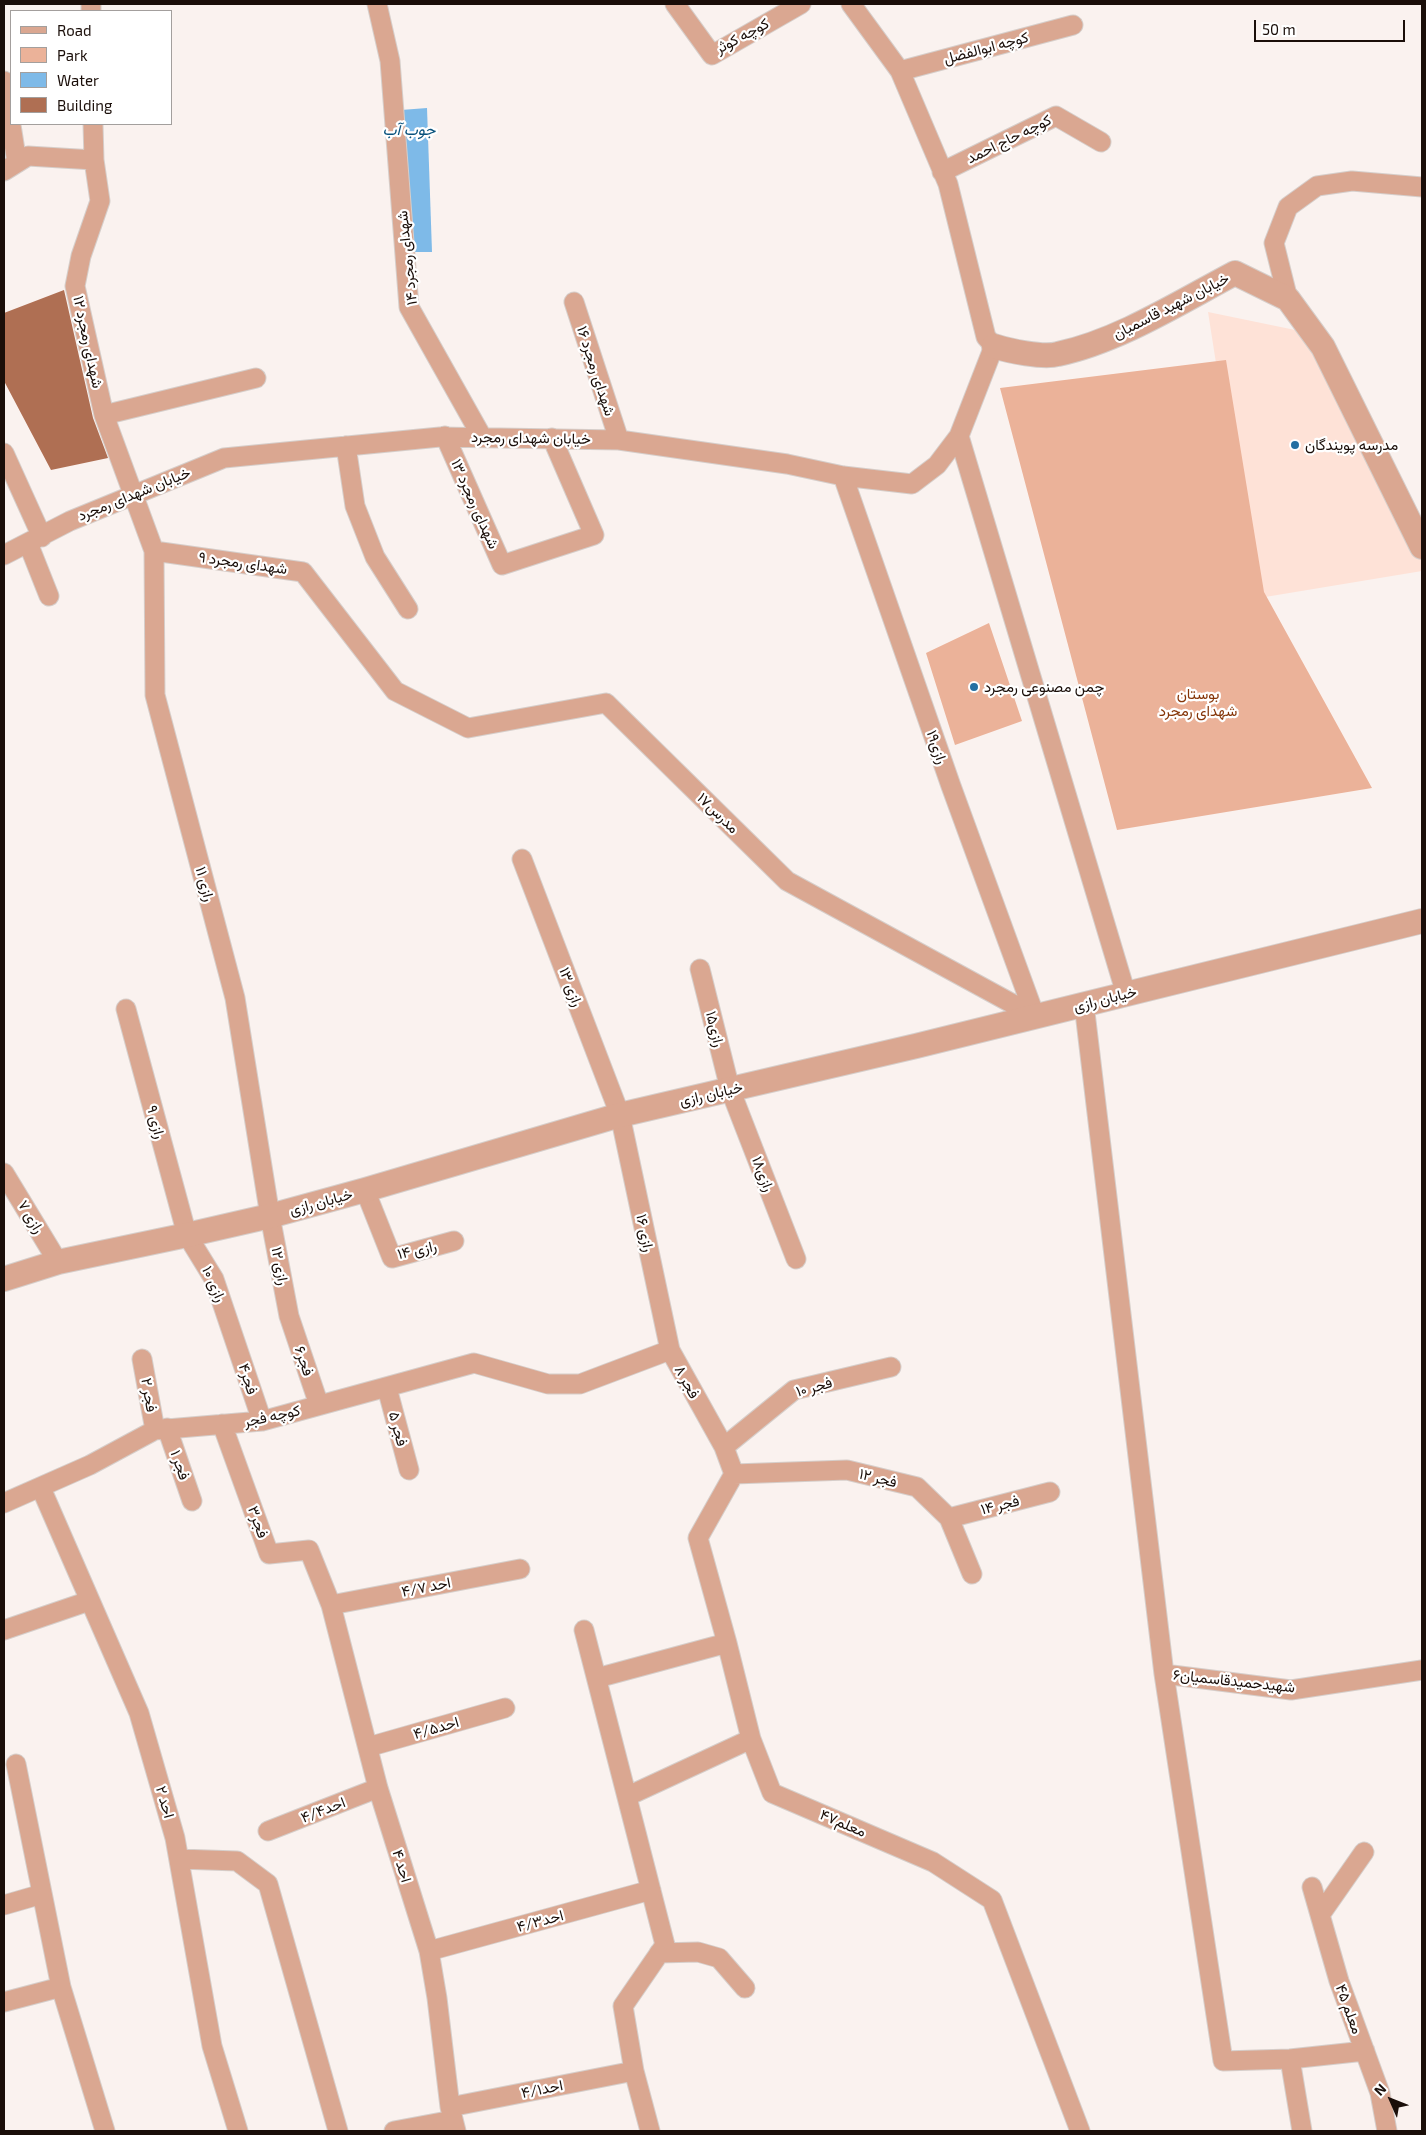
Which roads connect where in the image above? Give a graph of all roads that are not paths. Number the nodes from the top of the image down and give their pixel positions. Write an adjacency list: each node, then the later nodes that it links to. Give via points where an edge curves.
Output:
1 (377, 4): 21 (street, شهدای رمجرد ۱۴, via 390,61 410,307)
2 (675, 4): 3 (street, کوچه کوثر, via 712,55)
3 (801, 4)
4 (851, 4): 6 (street)
5 (1073, 25): 6 (street, کوچه ابوالفضل)
6 (900, 71): 12 (street)
7 (4, 81): 11 (street)
8 (93, 125): 10 (street, شهدای رمجرد ۱۲)
9 (1101, 142): 12 (street, کوچه حاج احمد, via 1056,116)
10 (94, 160): 11 (street, via 28,156); 18 (street, شهدای رمجرد ۱۲, via 100,201 81,256 76,286)
11 (11, 167)
12 (942, 172): 16 (street, via 948,184 986,338)
13 (1422, 187): 14 (street, via 1352,180 1317,186 1288,207 1274,243)
14 (1288, 299): 16 (street, خیابان شهید قاسمیان, via 1235,273 1124,332 1056,355 1010,351); 29 (street, خیابان شهید قاسمیان, via 1323,347)
15 (574, 302): 23 (street, شهدای رمجرد ۱۶)
16 (994, 346): 20 (street, خیابان شهدای رمجرد)
17 (256, 378): 18 (street)
18 (104, 415): 27 (street, شهدای رمجرد ۱۲)
19 (444, 436): 21 (street, خیابان شهدای رمجرد); 22 (street, شهدای رمجرد ۱۳, via 502,565 594,535); 24 (street, خیابان شهدای رمجرد)
20 (959, 436): 26 (street, خیابان شهدای رمجرد, via 937,464 912,484); 38 (street)
21 (482, 437): 22 (street, خیابان شهدای رمجرد)
22 (552, 438): 23 (street, خیابان شهدای رمجرد)
23 (619, 440): 26 (street, خیابان شهدای رمجرد, via 787,464)
24 (346, 446): 27 (street, خیابان شهدای رمجرد, via 224,458); 33 (street, via 355,506 375,557)
25 (4, 452): 28 (street)
26 (844, 476): 41 (street, رازی۱۹)
27 (133, 494): 28 (street, خیابان شهدای رمجرد); 30 (street)
28 (35, 540): 31 (street, خیابان شهدای رمجرد); 32 (street)
29 (1422, 547)
30 (154, 551): 34 (street, شهدای رمجرد ۹, via 303,572); 46 (street, رازی ۱۱, via 155,695 235,998)
31 (4, 555)
32 (49, 596)
33 (408, 609)
34 (395, 691): 41 (street, مدرس۱۷, via 468,728 606,703 788,881)
35 (522, 859): 43 (street, رازی ۱۳)
36 (1422, 921): 38 (street, خیابان رازی)
37 (700, 969): 42 (street, رازی۱۵)
38 (1126, 994): 39 (street, خیابان رازی)
39 (1084, 1004): 41 (street, خیابان رازی); 79 (street)
40 (126, 1008): 47 (street, رازی ۹)
41 (1035, 1016): 42 (street, خیابان رازی)
42 (730, 1089): 43 (street, خیابان رازی); 49 (street, رازی۱۸)
43 (620, 1115): 45 (street, خیابان رازی); 54 (street, رازی ۱۶)
44 (4, 1172): 50 (street, رازی ۷)
45 (365, 1190): 46 (street, خیابان رازی); 48 (street, رازی ۱۴, via 392,1258)
46 (270, 1216): 47 (street, خیابان رازی); 52 (street, رازی ۱۲)
47 (187, 1235): 50 (street, خیابان رازی); 53 (street, رازی ۱۰, via 214,1279)
48 (454, 1242)
49 (796, 1259)
50 (58, 1262): 51 (street, خیابان رازی)
51 (4, 1279)
52 (289, 1316): 59 (street, فجر۶)
53 (234, 1336): 60 (street, فجر۴)
54 (670, 1350): 57 (street, فجر ۸, via 580,1384); 63 (street, فجر ۸)
55 (142, 1359): 62 (street, فجر ۲)
56 (891, 1367): 63 (street, فجر ۱۰, via 794,1390)
57 (548, 1384): 58 (street, کوچه فجر, via 474,1364)
58 (387, 1388): 59 (street, کوچه فجر); 64 (street, فجر ۵)
59 (319, 1405): 60 (street, کوچه فجر)
60 (262, 1421): 61 (street, کوچه فجر)
61 (222, 1424): 62 (street, کوچه فجر); 74 (street, فجر۳, via 269,1554 309,1550)
62 (161, 1429): 66 (street, کوچه فجر); 68 (street, فجر ۱)
63 (724, 1447): 65 (street, فجر ۸)
64 (409, 1470)
65 (734, 1474): 70 (street, فجر ۱۲, via 847,1470 917,1487); 77 (street, معلم۴۷, via 698,1538)
66 (41, 1488): 69 (street, کوچه فجر); 73 (street, احد ۲)
67 (1050, 1492): 70 (street, فجر ۱۴)
68 (192, 1502)
69 (4, 1503)
70 (949, 1518): 72 (street, فجر ۱۲)
71 (520, 1569): 74 (street, احد ۴/۷)
72 (972, 1574)
73 (89, 1600): 75 (street); 89 (street, احد ۲, via 139,1714)
74 (331, 1605): 83 (street, احد ۴)
75 (4, 1630)
76 (584, 1630): 80 (street)
77 (727, 1643): 80 (street); 82 (street, معلم۴۷)
78 (1422, 1670): 79 (street, شهیدحمیدقاسمیان۶, via 1291,1690)
79 (1164, 1674): 101 (street, via 1223,2061)
80 (597, 1678): 86 (street)
81 (505, 1708): 83 (street, احد۴/۵)
82 (751, 1739): 86 (street); 109 (street, معلم۴۷, via 772,1793 933,1862 992,1900)
83 (368, 1747): 85 (street, احد ۴)
84 (13, 1775): 92 (street)
85 (378, 1788): 87 (street, احد۴/۴); 95 (street, احد ۴)
86 (628, 1796): 91 (street)
87 (268, 1831)
88 (1364, 1852): 94 (street)
89 (179, 1859): 105 (street, احد ۲, via 212,2046); 106 (street, via 237,1861 268,1884)
90 (1312, 1887): 94 (street, معلم ۴۵)
91 (651, 1890): 95 (street, احد۴/۳); 96 (street, via 665,1945)
92 (42, 1894): 93 (street); 97 (street)
93 (4, 1905)
94 (1320, 1915): 100 (street, معلم ۴۵)
95 (429, 1951): 103 (street, احد ۴)
96 (660, 1953): 98 (street, via 698,1952 719,1958); 102 (street, via 623,2006)
97 (60, 1987): 99 (street); 104 (street)
98 (745, 1988)
99 (4, 2002)
100 (1364, 2051): 101 (street); 111 (street, معلم ۴۵, via 1380,2093)
101 (1290, 2060): 110 (street)
102 (634, 2071): 103 (street, احد۴/۱); 108 (street)
103 (453, 2119): 107 (street, احد۴/۱)
104 (105, 2131)
105 (238, 2131)
106 (338, 2131)
107 (394, 2131)
108 (650, 2131)
109 (1080, 2131)
110 (1302, 2131)
111 (1388, 2131)

